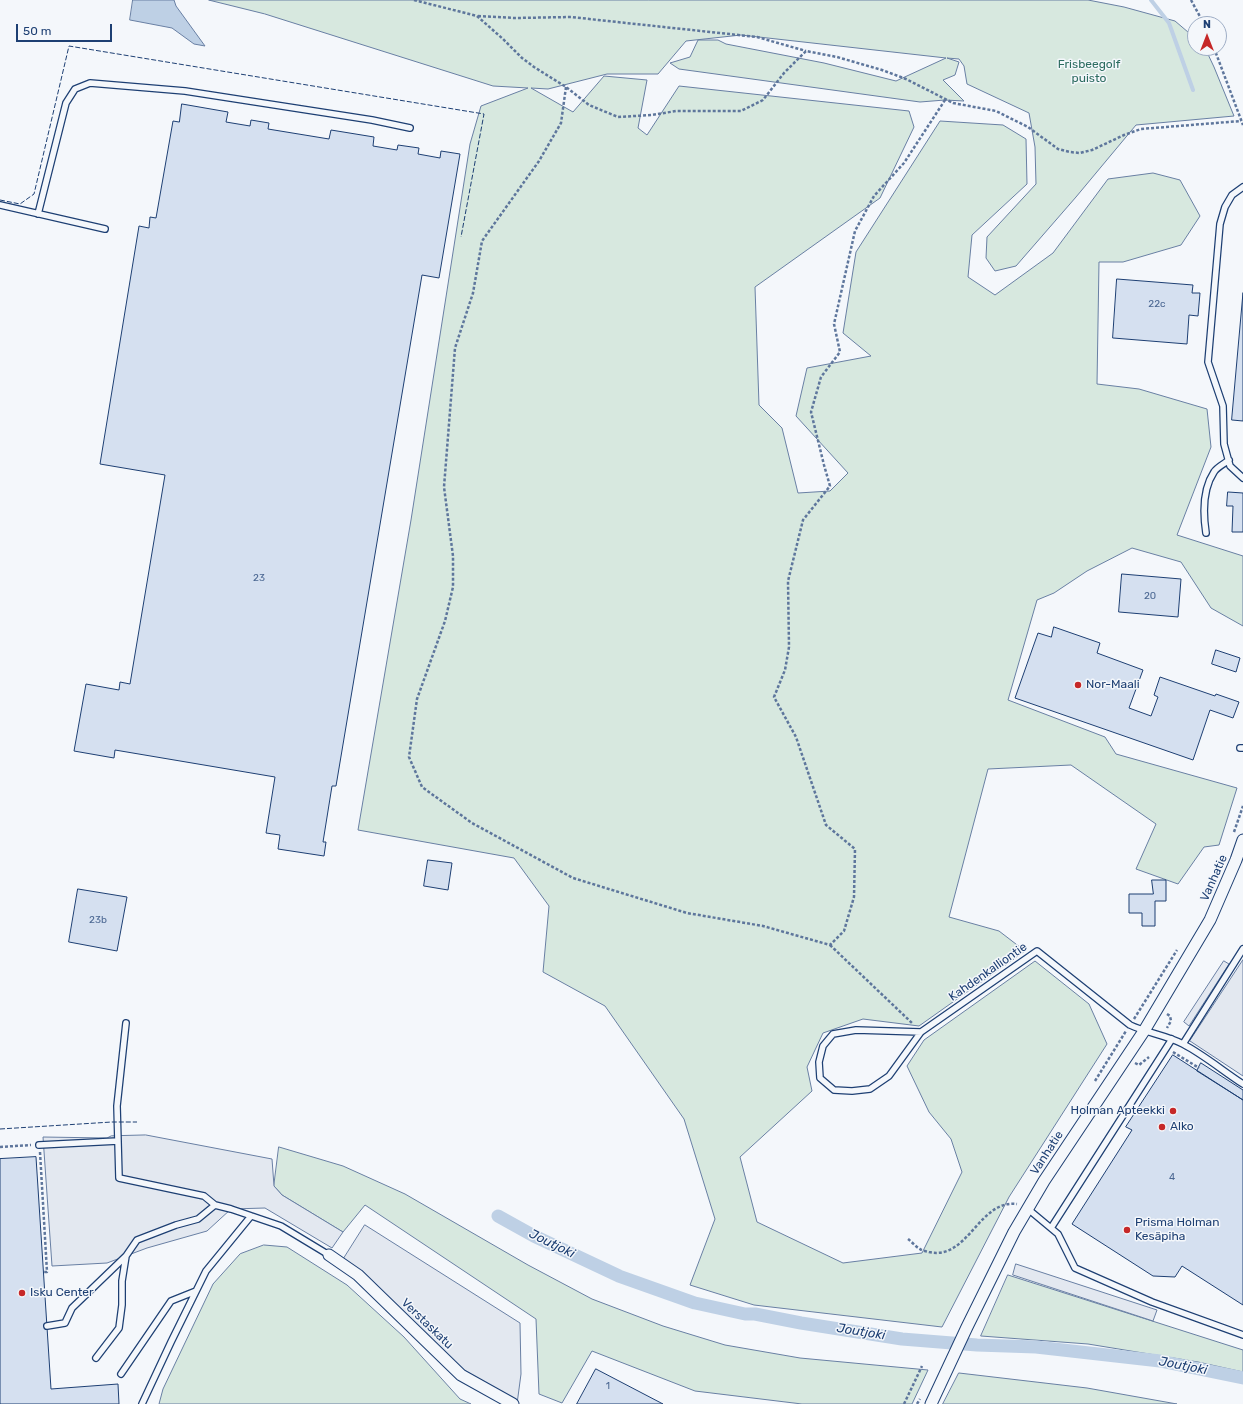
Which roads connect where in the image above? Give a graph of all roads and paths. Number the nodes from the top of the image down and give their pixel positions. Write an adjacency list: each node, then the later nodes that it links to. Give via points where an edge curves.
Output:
1 (414, 0): 3 (path)
2 (1191, 0): 4 (path)
3 (477, 16): 5 (path, via 571,18 757,37); 7 (path, via 522,58)
4 (1200, 16)
5 (806, 51): 7 (path, via 784,73 763,100 741,112 676,111 618,117 589,105); 8 (path, via 882,70 906,79)
6 (1217, 56): 9 (path)
7 (566, 87): 23 (path, via 561,123 539,161 482,241 473,293 455,348 444,487 453,556 453,586 445,621 417,699 410,757 422,787 472,823 573,878 687,913 763,926)
8 (945, 100): 9 (path, via 996,111 1028,128 1058,149 1080,153 1141,129); 23 (path, via 904,163 874,196 855,231 834,324 840,352 821,377 811,412 830,486 803,520 788,581 789,647 785,670 774,697 796,738 826,825 855,849 854,897 844,931)
9 (1241, 121): 10 (path)
10 (1243, 125)
11 (410, 128): 14 (lane, via 185,91 90,83 75,89 66,103)
12 (1243, 187): 16 (lane, via 1232,195 1220,224 1208,362 1223,406 1224,444)
13 (0, 205): 14 (lane)
14 (38, 214): 15 (lane)
15 (105, 229)
16 (1229, 460): 17 (lane, via 1230,466); 18 (lane, via 1215,471 1206,488)
17 (1243, 478)
18 (1206, 533)
19 (1243, 806): 20 (path)
20 (1234, 833)
21 (1243, 840): 27 (street, Vanhatie, via 1210,920)
22 (1181, 944): 26 (path)
23 (830, 945): 28 (path)
24 (1243, 949): 30 (lane)
25 (126, 1023): 35 (lane, via 117,1106)
26 (1130, 1025): 27 (lane, Kahdenkalliontie); 28 (lane, Kahdenkalliontie, via 1037,951); 33 (path)
27 (1144, 1031): 29 (lane, Kahdenkalliontie); 39 (street, Vanhatie)
28 (921, 1032): 28 (lane, Kahdenkalliontie, via 856,1030 833,1034 823,1046 819,1062 820,1078 834,1090 870,1089 889,1076)
29 (1172, 1039): 30 (lane, Kahdenkalliontie); 31 (lane)
30 (1183, 1044): 34 (lane, Kahdenkalliontie)
31 (1166, 1048): 32 (path); 42 (lane)
32 (1199, 1068)
33 (1093, 1084)
34 (1243, 1084)
35 (118, 1141): 36 (lane); 38 (lane, via 119,1178 204,1196)
36 (39, 1145): 37 (path); 46 (path, via 47,1272)
37 (0, 1147)
38 (215, 1205): 41 (lane); 45 (lane, via 198,1219 137,1240)
39 (1024, 1207): 40 (path); 42 (lane); 43 (path, via 1011,1203 999,1206 960,1243 942,1252 920,1250); 56 (street, Vanhatie)
40 (1015, 1211)
41 (251, 1216): 44 (lane, via 281,1226); 47 (lane, via 206,1271)
42 (1051, 1228): 49 (lane, via 1058,1234 1075,1268 1152,1302)
43 (908, 1239)
44 (329, 1255): 54 (street, Verstaskatu, via 358,1275 461,1375)
45 (126, 1256): 48 (lane, via 72,1308 65,1323); 50 (lane, via 119,1328)
46 (43, 1272)
47 (196, 1291): 52 (lane, via 171,1301); 53 (lane)
48 (47, 1326)
49 (1243, 1335)
50 (96, 1358)
51 (922, 1366): 55 (path)
52 (120, 1374)
53 (142, 1404)
54 (513, 1404)
55 (904, 1404)
56 (931, 1404)

